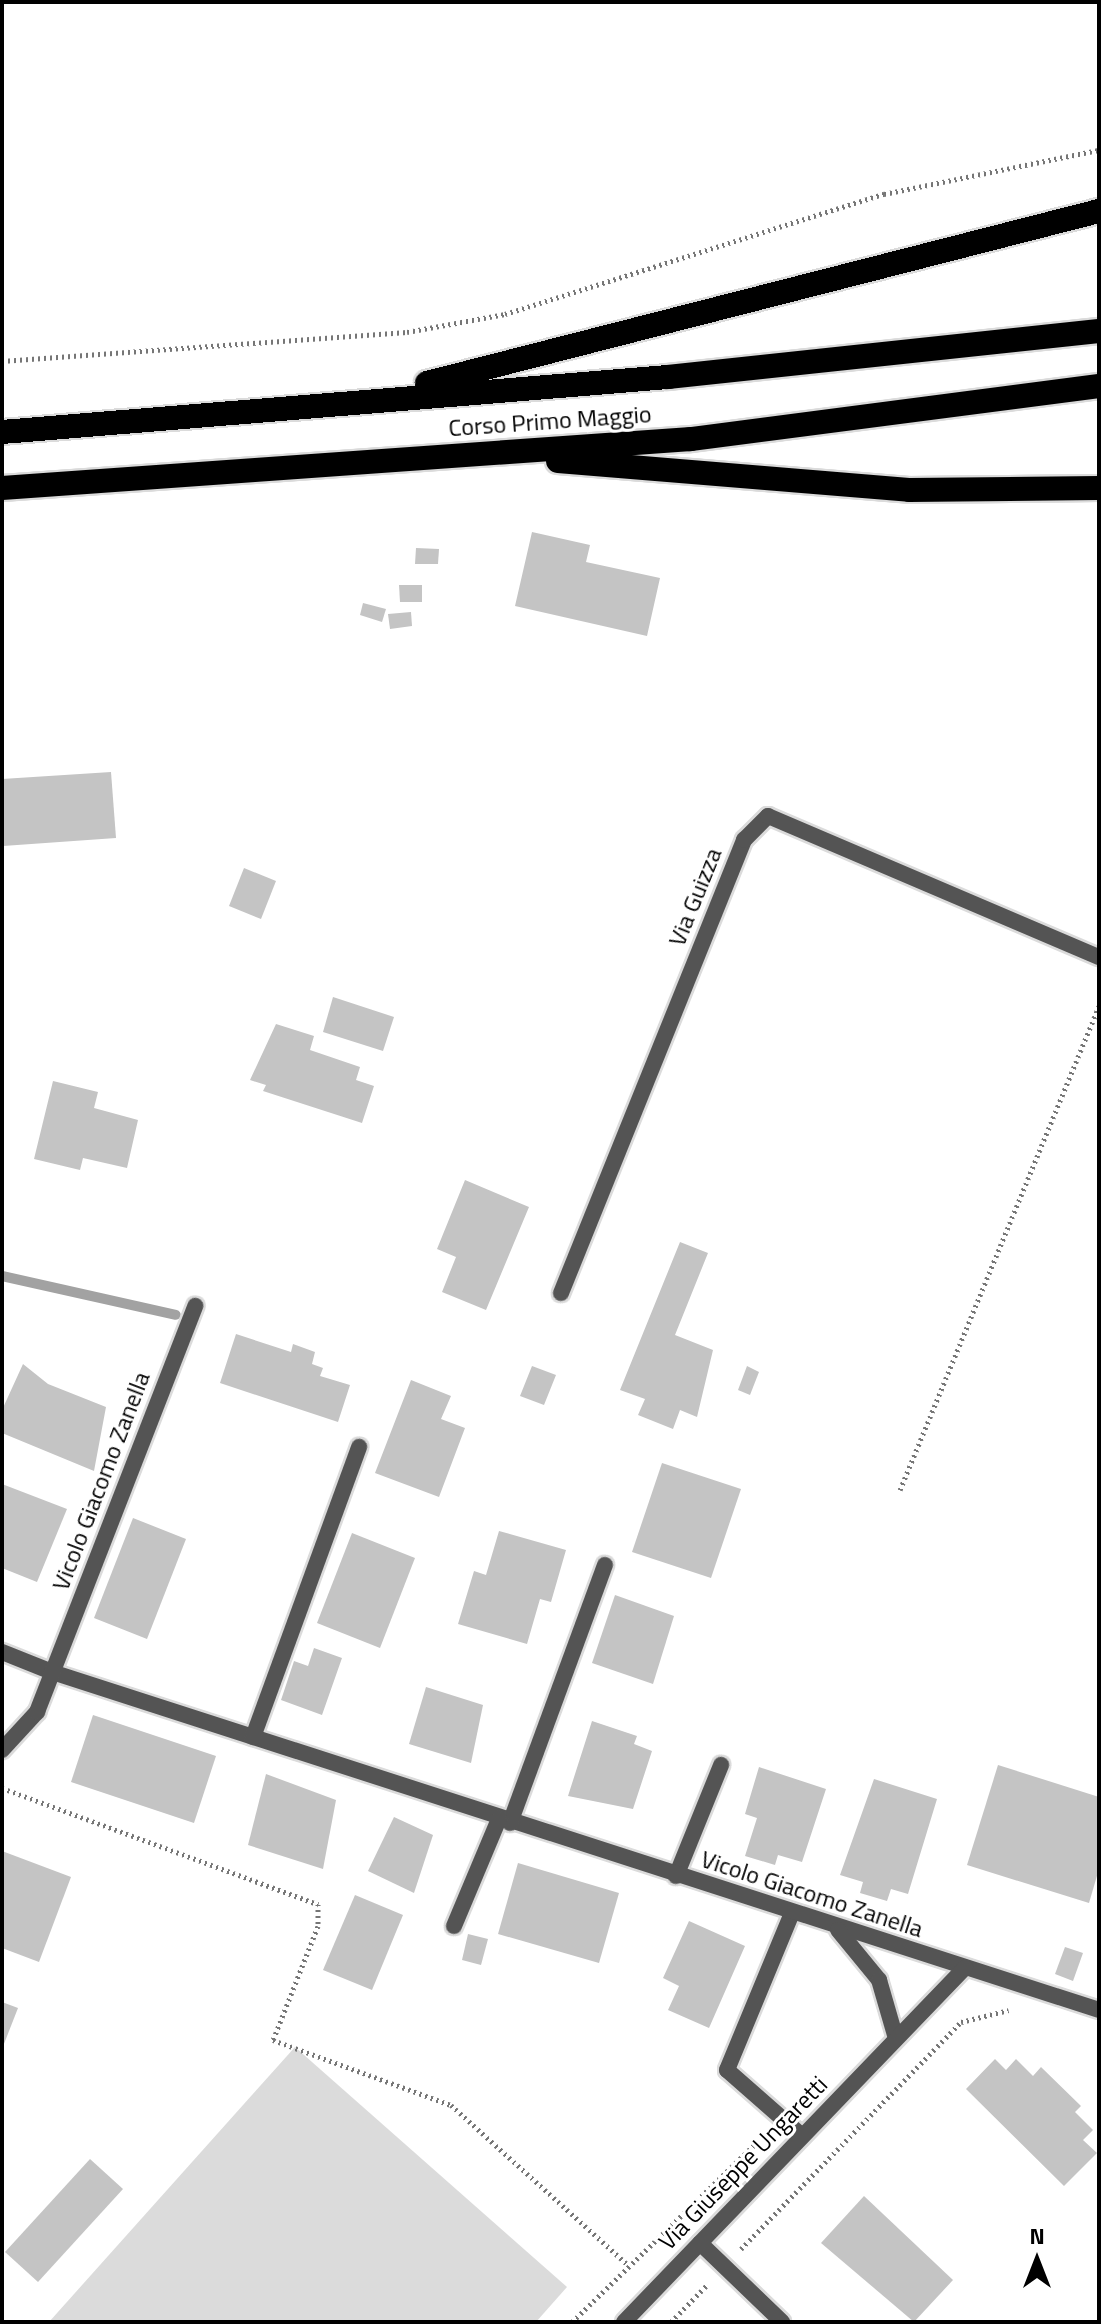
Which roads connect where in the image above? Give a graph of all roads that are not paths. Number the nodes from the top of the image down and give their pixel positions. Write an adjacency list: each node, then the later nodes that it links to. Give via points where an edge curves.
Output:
1 (1099, 211): 4 (highway, via 579,349)
2 (1099, 331): 4 (highway, Corso Primo Maggio, via 668,377)
3 (1099, 386): 6 (highway, Corso Primo Maggio, via 691,439)
4 (347, 401): 5 (highway, Corso Primo Maggio)
5 (2, 432)
6 (468, 455): 7 (highway, Corso Primo Maggio); 8 (highway, via 909,490)
7 (2, 488)
8 (1099, 488)
9 (1099, 957): 10 (street, Via Guizza, via 768,816 744,840)
10 (561, 1293)
11 (195, 1306): 15 (street, Vicolo Giacomo Zanella)
12 (359, 1447): 16 (street)
13 (605, 1565): 19 (street)
14 (2, 1652): 15 (street)
15 (52, 1672): 16 (street, Vicolo Giacomo Zanella); 17 (street, Vicolo Giacomo Zanella, via 37,1712)
16 (253, 1737): 19 (street, Vicolo Giacomo Zanella)
17 (2, 1750)
18 (721, 1765): 20 (street)
19 (504, 1821): 20 (street, Vicolo Giacomo Zanella); 22 (street)
20 (676, 1876): 21 (street, Vicolo Giacomo Zanella)
21 (792, 1913): 23 (street, Vicolo Giacomo Zanella); 27 (street, via 727,2070)
22 (454, 1926)
23 (837, 1929): 24 (street, Vicolo Giacomo Zanella); 26 (street, via 879,1980)
24 (965, 1968): 25 (street, Vicolo Giacomo Zanella); 26 (street, Via Giuseppe Ungaretti)
25 (1099, 2010)
26 (895, 2035): 27 (street, Via Giuseppe Ungaretti)
27 (802, 2136): 28 (street, Via Giuseppe Ungaretti)
28 (700, 2243): 29 (street, Via Giuseppe Ungaretti); 30 (street)
29 (624, 2322)
30 (782, 2322)

